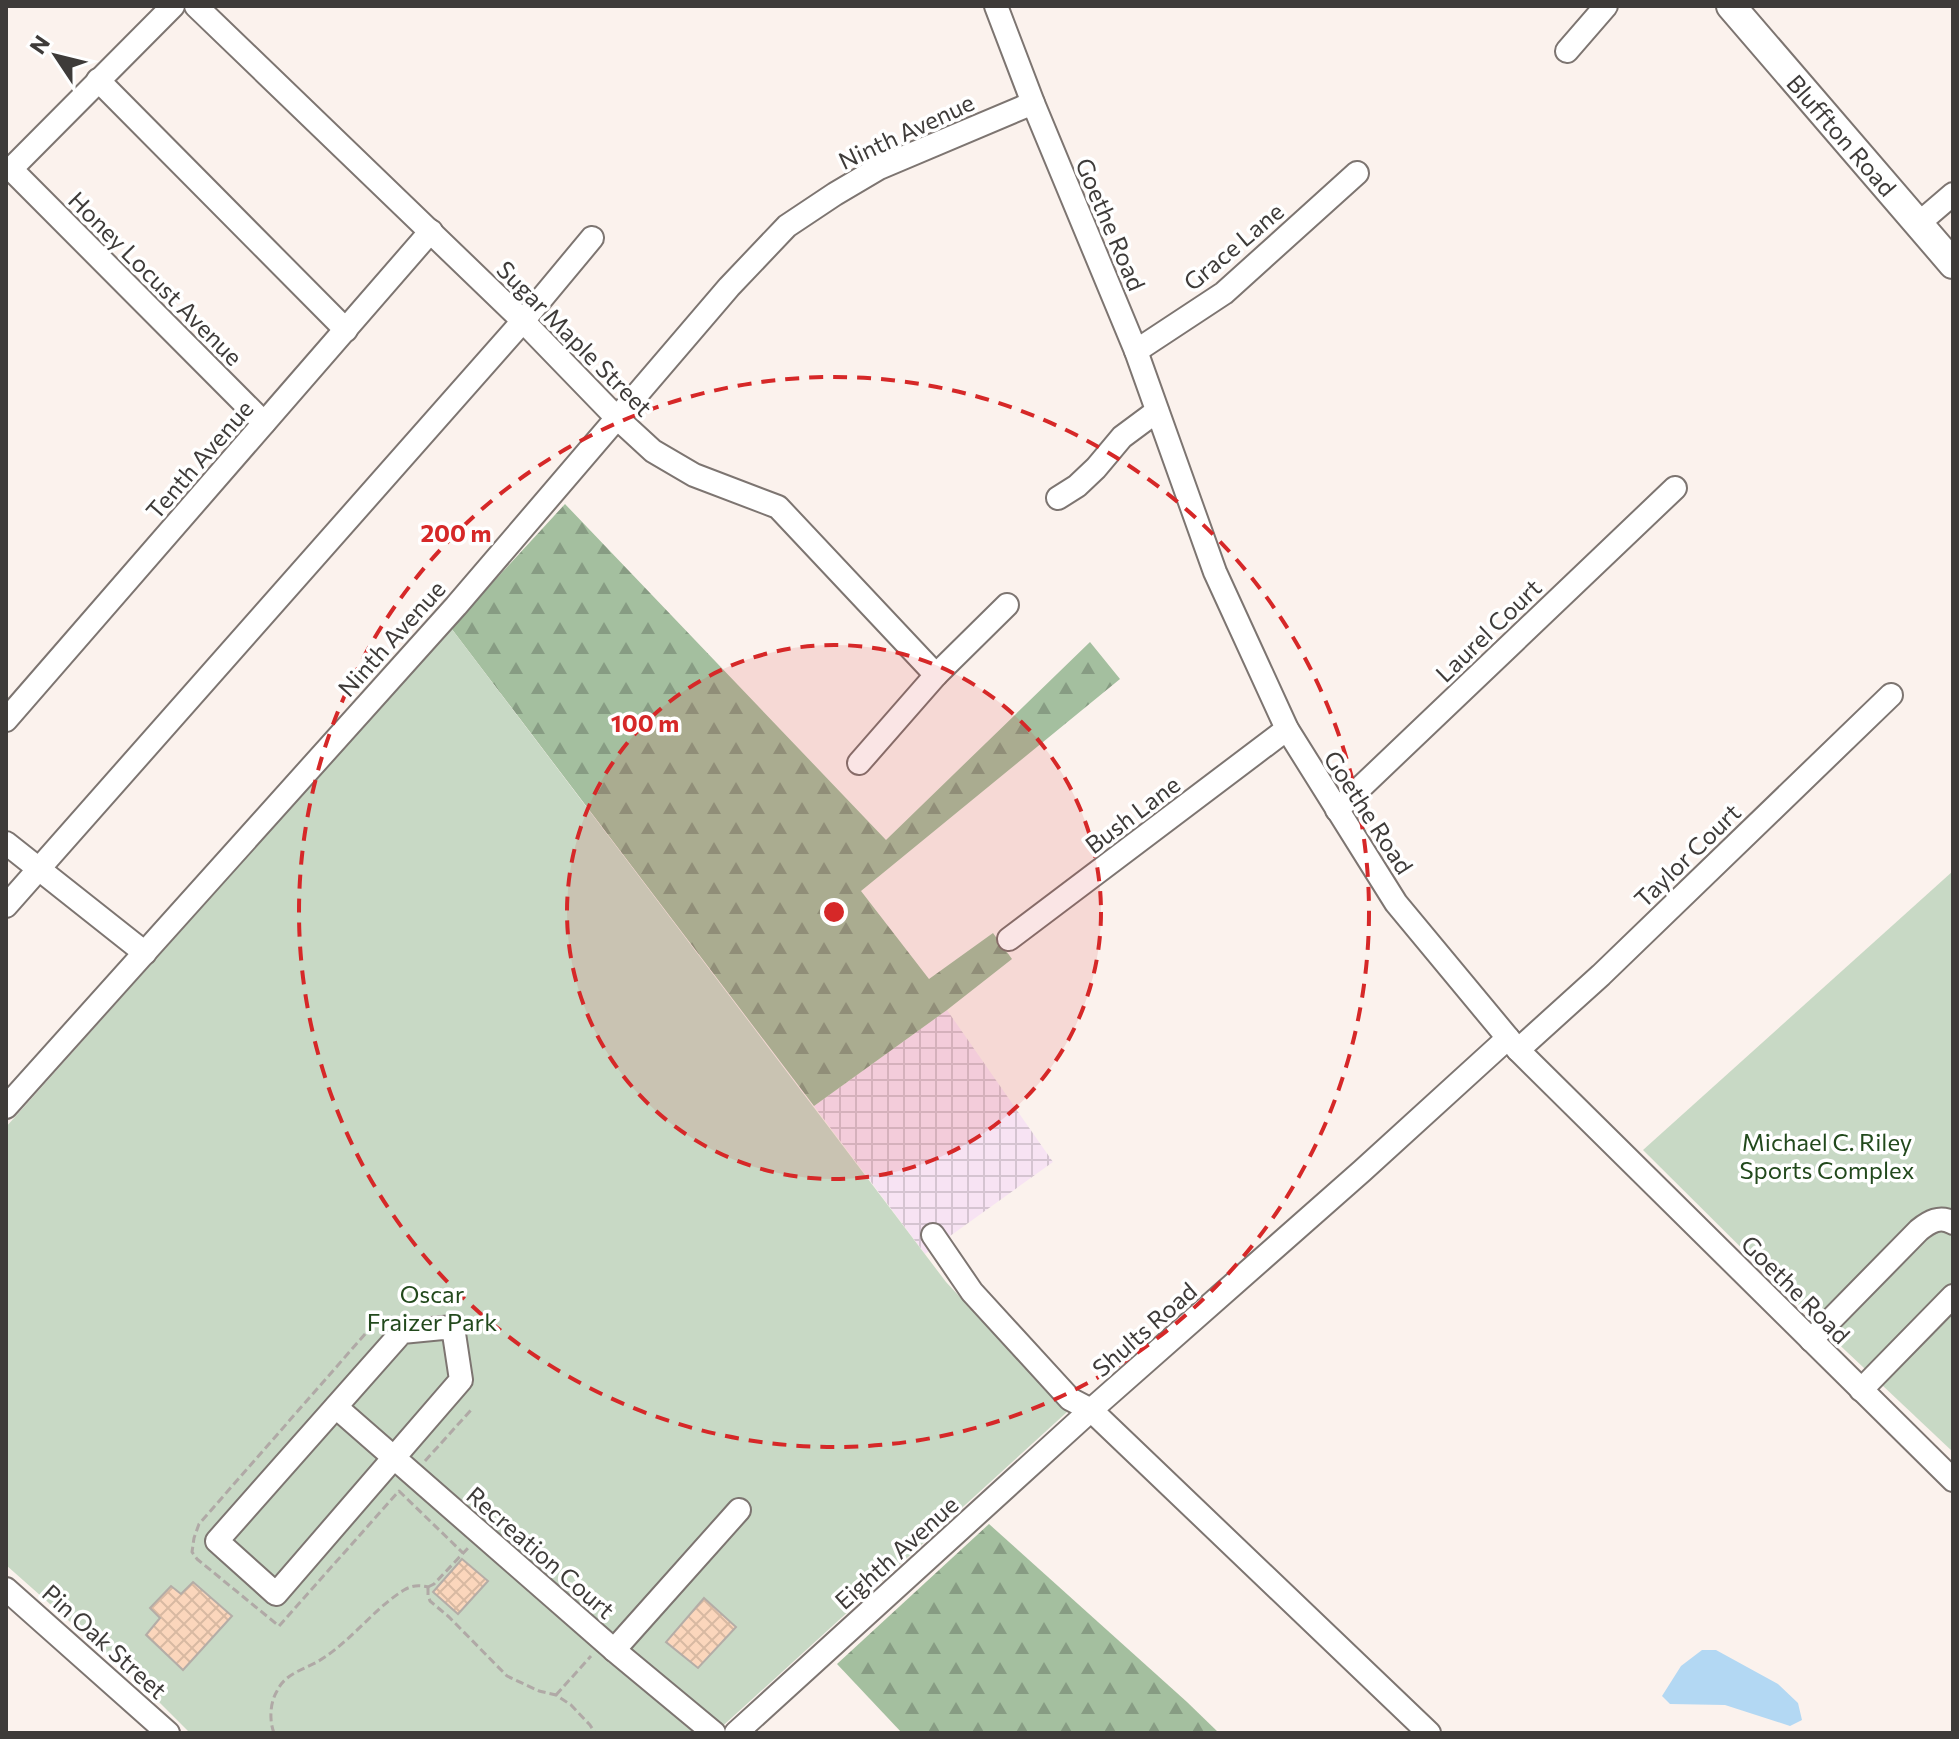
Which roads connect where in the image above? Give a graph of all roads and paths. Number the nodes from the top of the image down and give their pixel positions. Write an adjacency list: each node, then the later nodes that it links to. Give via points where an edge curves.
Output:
1 (173, 6): 7 (street)
2 (196, 6): 12 (street, Sugar Maple Street)
3 (996, 6): 8 (street, Goethe Road)
4 (1606, 6): 6 (street)
5 (1731, 6): 11 (main road, Bluffton Road)
6 (1567, 51)
7 (98, 80): 16 (street); 20 (street, Honey Locust Avenue, via 11,169)
8 (1033, 103): 17 (street, Goethe Road); 19 (street, Ninth Avenue, via 879,168 787,226)
9 (1357, 173): 17 (street, Grace Lane, via 1224,293)
10 (1953, 194): 11 (street)
11 (1918, 224): 14 (main road, Bluffton Road)
12 (431, 231): 15 (street, Sugar Maple Street); 16 (street, Tenth Avenue)
13 (592, 238): 15 (street)
14 (1953, 264)
15 (523, 321): 19 (street, Sugar Maple Street); 31 (street)
16 (346, 330): 20 (street, Tenth Avenue)
17 (1136, 351): 18 (street, Goethe Road)
18 (1157, 411): 22 (street); 27 (street, Goethe Road, via 1215,572)
19 (616, 417): 24 (street, Sugar Maple Street, via 653,451 694,475 778,507); 34 (street, Ninth Avenue, via 456,606)
20 (264, 423): 26 (street, Tenth Avenue)
21 (1675, 488): 29 (street, Laurel Court)
22 (1058, 498)
23 (1007, 605): 24 (street)
24 (936, 675): 28 (street)
25 (1891, 695): 35 (street, Taylor Court, via 1601,975)
26 (6, 720)
27 (1287, 729): 29 (street, Goethe Road); 33 (street, Bush Lane)
28 (859, 763)
29 (1337, 810): 35 (street, Goethe Road, via 1396,903)
30 (6, 843): 31 (street)
31 (39, 869): 32 (street); 34 (street)
32 (6, 906)
33 (1009, 939)
34 (145, 953): 36 (street, Ninth Avenue)
35 (1513, 1044): 41 (street, Goethe Road); 45 (street, Shults Road)
36 (6, 1107)
37 (1953, 1223): 41 (street, via 1931,1221 1919,1230)
38 (933, 1235): 45 (street, via 972,1292 1070,1399)
39 (1953, 1296): 42 (street)
40 (373, 1325): 48 (path, via 199,1524 192,1552 279,1626)
41 (1811, 1340): 42 (street, Goethe Road)
42 (1861, 1390): 47 (street, Goethe Road)
43 (336, 1407): 46 (street, Recreation Court); 46 (street, via 402,1332 453,1327 461,1380); 46 (street, via 217,1541 276,1594)
44 (471, 1410): 48 (path)
45 (1091, 1410): 60 (street, Eighth Avenue); 61 (street, Shults Road)
46 (394, 1459): 48 (street, Recreation Court)
47 (1953, 1480)
48 (406, 1483): 50 (street, Recreation Court); 51 (path)
49 (739, 1510): 54 (street)
50 (481, 1534): 51 (path); 54 (street, Recreation Court)
51 (463, 1553): 52 (path)
52 (428, 1587): 55 (path, via 430,1601 507,1676); 57 (path, via 408,1588 337,1648 283,1681 271,1708)
53 (6, 1589): 56 (street, Pin Oak Street)
54 (610, 1646): 55 (path); 59 (street, Recreation Court)
55 (556, 1695): 58 (path)
56 (168, 1733)
57 (274, 1733)
58 (595, 1733)
59 (714, 1733)
60 (736, 1733)
61 (1429, 1733)

